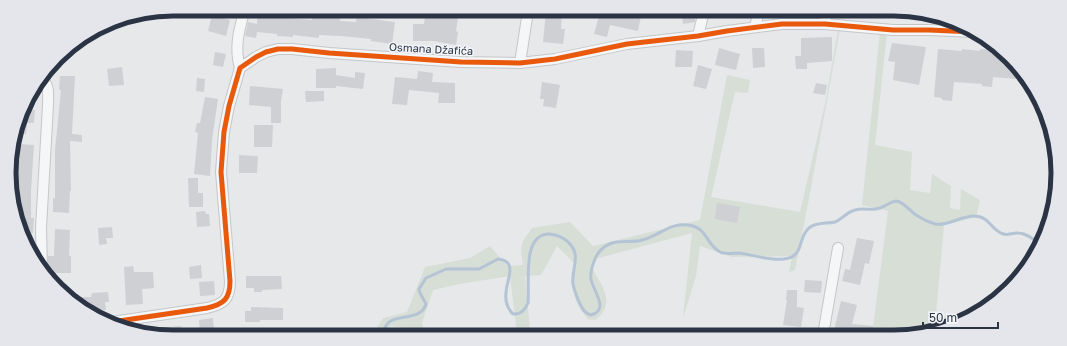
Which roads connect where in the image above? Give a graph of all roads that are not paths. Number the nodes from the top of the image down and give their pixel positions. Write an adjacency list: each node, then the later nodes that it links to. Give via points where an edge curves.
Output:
1 (243, 16): 11 (street, via 237,47)
2 (527, 16): 10 (street)
3 (703, 16): 9 (street)
4 (758, 16): 8 (street)
5 (826, 16): 6 (street)
6 (825, 24): 7 (street, Osmana Džafića, via 893,30); 8 (street, Osmana Džafića)
7 (949, 26)
8 (755, 27): 9 (street, Osmana Džafića)
9 (698, 36): 10 (street, Osmana Džafića, via 628,44 555,59)
10 (520, 63): 11 (street, Osmana Džafića, via 461,62 278,49 266,52)
11 (240, 68): 15 (street, via 224,132 221,172 230,281 228,296 217,306)
12 (44, 82): 14 (street, via 48,90 48,105 41,228)
13 (838, 248): 16 (street)
14 (42, 260)
15 (120, 321)
16 (824, 330)

